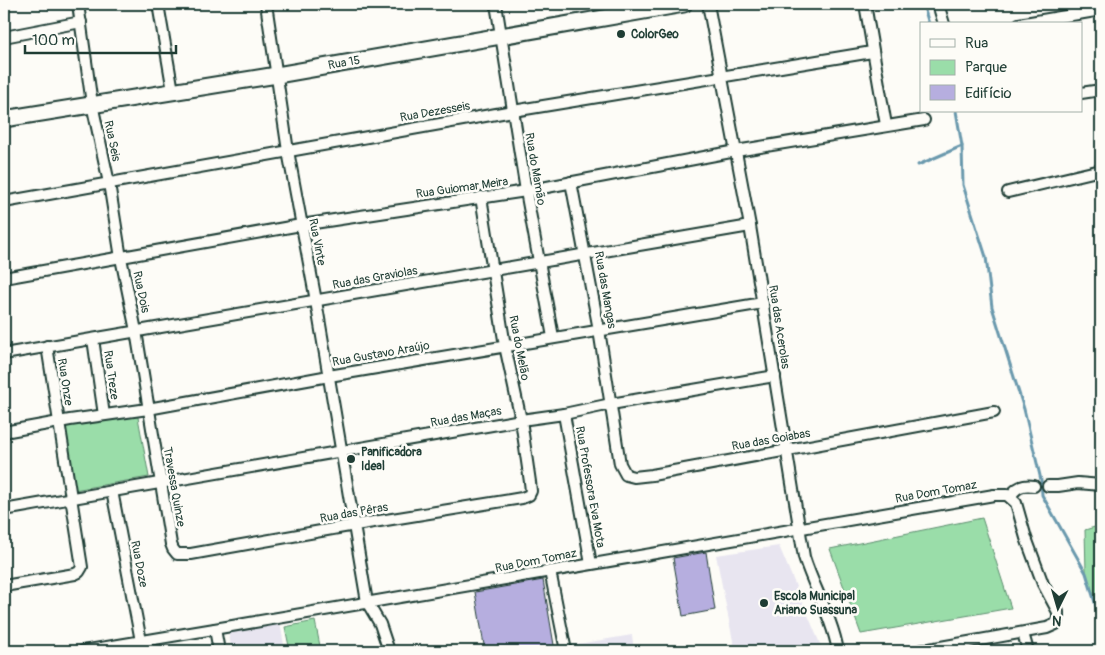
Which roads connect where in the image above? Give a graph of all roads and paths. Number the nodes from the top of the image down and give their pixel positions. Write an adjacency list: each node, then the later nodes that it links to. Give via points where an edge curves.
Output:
1 (78, 4): 10 (street)
2 (158, 4): 19 (street)
3 (266, 4): 16 (street, Rua Vinte)
4 (496, 4): 13 (street, Rua do Mamão)
5 (684, 4): 13 (main road, Rua 15)
6 (708, 4): 17 (street, Rua das Acerolas)
7 (865, 4): 15 (street)
8 (938, 4): 11 (street)
9 (1101, 10): 12 (street)
10 (81, 22): 14 (street); 21 (street)
11 (943, 22)
12 (1031, 22)
13 (502, 36): 16 (main road, Rua 15); 22 (street, Rua do Mamão)
14 (4, 37)
15 (872, 52): 17 (street, Rua Dezesseis); 25 (street)
16 (277, 75): 19 (main road, Rua 15); 26 (street, Rua Vinte)
17 (722, 76): 22 (street, Rua Dezesseis); 27 (street, Rua das Acerolas)
18 (1101, 90): 20 (street)
19 (173, 91): 21 (main road, Rua 15)
20 (1082, 93)
21 (92, 104): 23 (main road, Rua 15); 30 (street, Rua Seis)
22 (513, 112): 26 (street, Rua Dezesseis); 31 (street, Rua do Mamão)
23 (4, 119)
24 (924, 120): 25 (street, Rua Guiomar Meira)
25 (886, 125): 27 (street, Rua Guiomar Meira)
26 (288, 151): 30 (street, Rua Dezesseis); 35 (street, Rua Vinte)
27 (736, 151): 29 (street, Rua Guiomar Meira); 36 (street, Rua das Acerolas)
28 (1101, 170): 32 (street)
29 (571, 182): 31 (street, Rua Guiomar Meira); 37 (street, Rua das Mangas)
30 (109, 183): 34 (street, Rua Dezesseis); 38 (street, Rua Seis)
31 (526, 191): 33 (street, Rua Guiomar Meira); 39 (street, Rua do Mamão)
32 (1008, 192)
33 (481, 197): 35 (street, Rua Guiomar Meira); 40 (street, Rua do Melão)
34 (4, 202)
35 (301, 225): 38 (street, Rua Guiomar Meira); 42 (street, Rua Vinte)
36 (750, 226): 37 (street, Rua das Graviolas); 43 (street, Rua das Acerolas)
37 (585, 255): 39 (street, Rua das Graviolas); 44 (street, Rua das Mangas)
38 (121, 258): 41 (street, Rua Guiomar Meira); 45 (street, Rua Dois)
39 (540, 263): 40 (street, Rua das Graviolas); 46 (street, Rua do Mamão)
40 (493, 271): 42 (street, Rua das Graviolas); 49 (street, Rua do Melão)
41 (4, 278)
42 (316, 301): 45 (street, Rua das Graviolas); 51 (street, Rua Vinte)
43 (763, 303): 44 (street, Rua Gustavo Araújo); 52 (street, Rua das Acerolas)
44 (600, 330): 46 (street, Rua Gustavo Araújo); 53 (street, Rua das Mangas)
45 (136, 331): 47 (street, Rua das Graviolas); 54 (street, Rua Dois)
46 (553, 338): 49 (street, Rua Gustavo Araújo)
47 (93, 339): 48 (street, Rua das Graviolas); 56 (street, Rua Treze)
48 (47, 346): 50 (street, Rua das Graviolas); 59 (street, Rua Onze)
49 (505, 346): 51 (street, Rua Gustavo Araújo); 58 (street, Rua do Melão)
50 (4, 354)
51 (329, 376): 54 (street, Rua Gustavo Araújo); 62 (street, Rua Vinte)
52 (775, 376): 53 (street, Rua das Maças); 61 (street, Rua das Acerolas)
53 (610, 404): 57 (street, Rua das Maças); 61 (street, Rua das Goiabas, via 620,464 623,473 631,477)
54 (148, 409): 56 (street, Rua Gustavo Araújo); 63 (street, Travessa Quinze)
55 (994, 412): 61 (street, Rua das Goiabas)
56 (104, 414): 59 (street, Rua Gustavo Araújo)
57 (564, 414): 58 (street, Rua das Maças); 75 (street, Rua Professora Eva Mota)
58 (521, 420): 62 (street, Rua das Maças); 70 (street, Rua do Melão, via 531,490)
59 (59, 422): 60 (street, Rua Gustavo Araújo); 69 (street, Rua Onze)
60 (4, 432)
61 (787, 450): 73 (street, Rua das Acerolas)
62 (341, 451): 63 (street, Rua das Maças); 72 (street, Rua Vinte)
63 (160, 482): 67 (street, Rua das Maças); 74 (street, Travessa Quinze, via 173,550 177,554)
64 (1101, 485): 66 (street)
65 (1034, 486): 68 (street, via 1019,487)
66 (1048, 486)
67 (112, 491): 69 (street); 81 (street, Rua Doze)
68 (1010, 497): 73 (street, Rua Dom Tomaz, via 994,495); 80 (street, via 1016,503 1043,584 1058,612 1056,624)
69 (71, 498): 71 (street); 77 (street, Rua Onze, via 82,567 80,572)
70 (522, 498): 72 (street, Rua das Pêras)
71 (4, 510)
72 (355, 525): 74 (street, Rua das Pêras); 78 (street, Rua Vinte)
73 (799, 529): 75 (street, Rua Dom Tomaz); 86 (street, Rua das Acerolas, via 809,573 825,607)
74 (191, 554)
75 (591, 564): 76 (street, Rua Dom Tomaz)
76 (550, 571): 78 (street, Rua Dom Tomaz); 85 (street)
77 (4, 586)
78 (367, 602): 79 (street, Rua Dom Tomaz); 84 (street, via 380,624)
79 (215, 629): 81 (street, Rua Dom Tomaz); 83 (street)
80 (1023, 633): 87 (street); 88 (street)
81 (141, 641): 82 (street, Rua Dom Tomaz)
82 (83, 651)
83 (219, 651)
84 (389, 651)
85 (566, 651)
86 (838, 651)
87 (918, 651)
88 (1028, 651)

